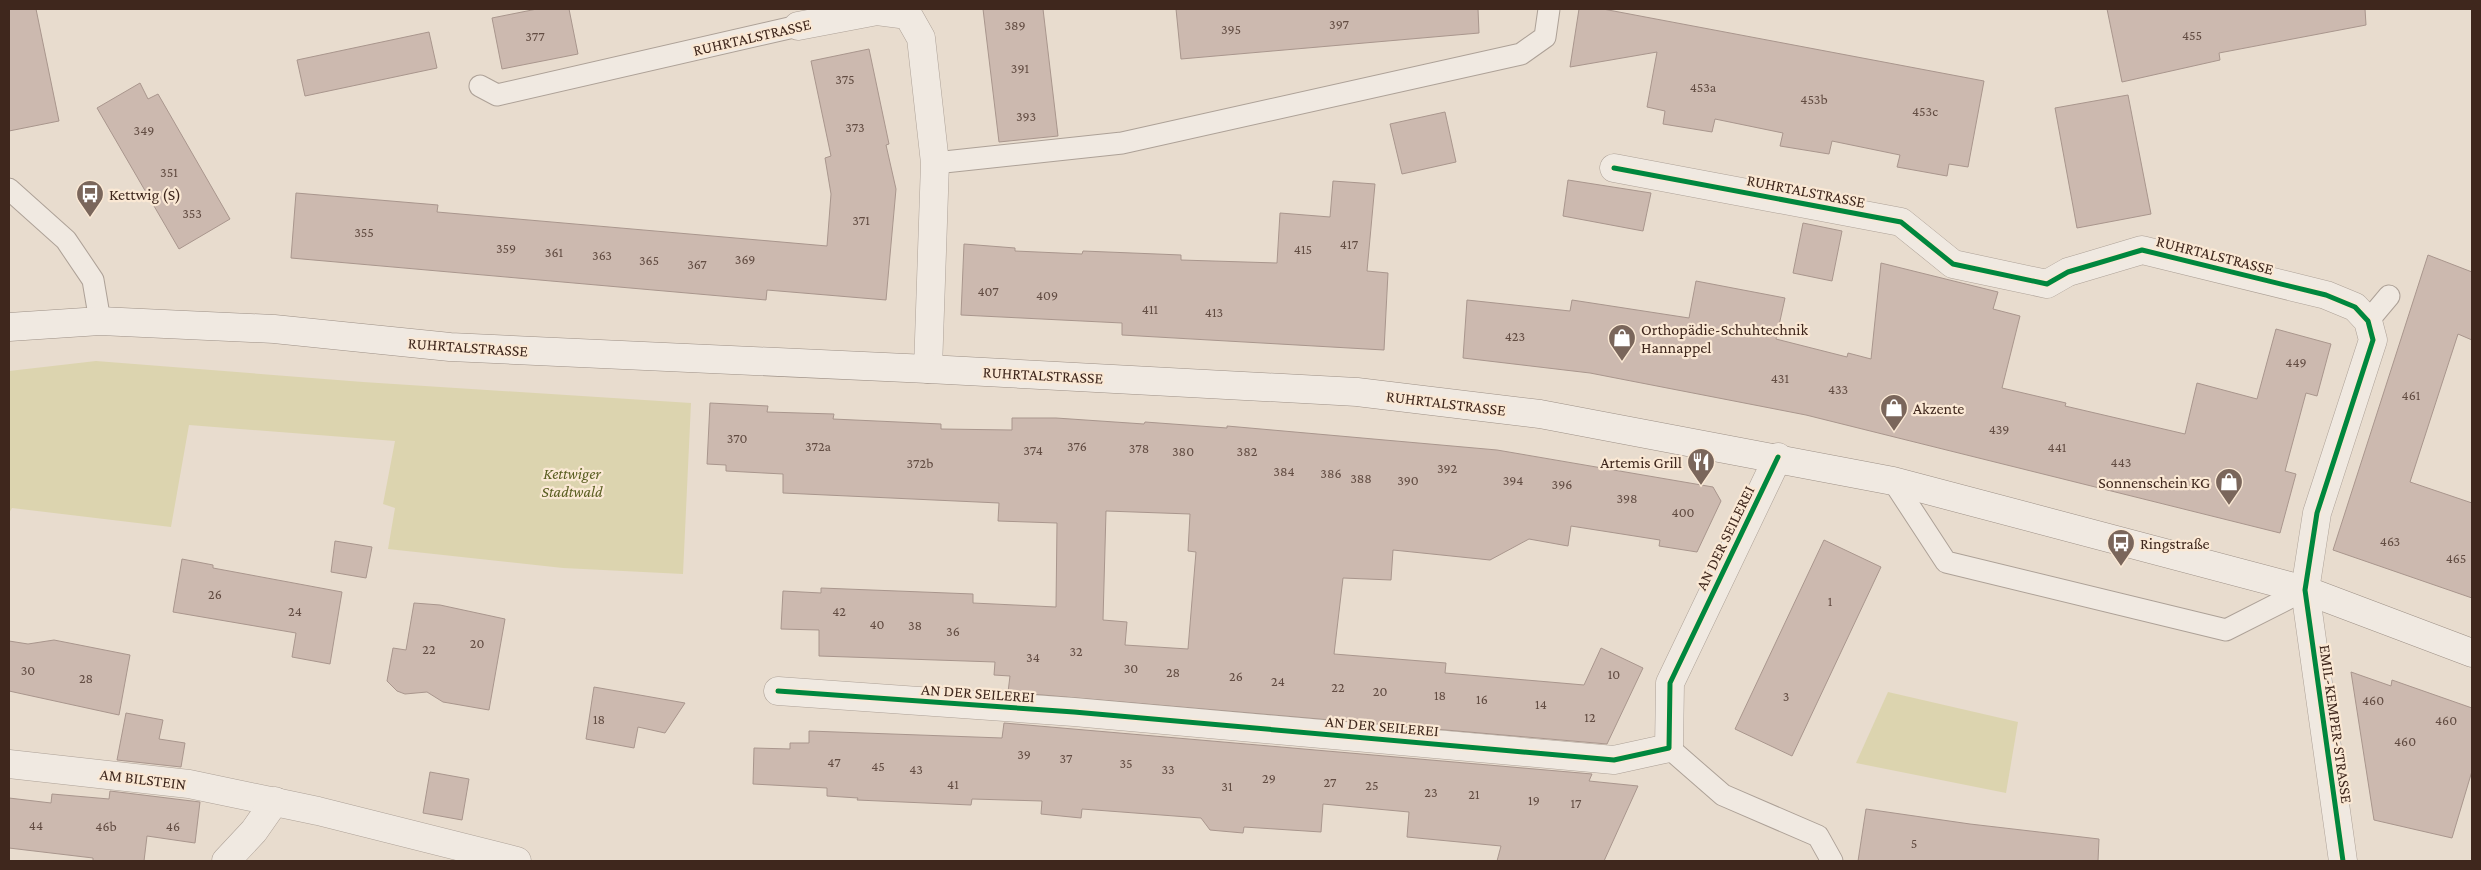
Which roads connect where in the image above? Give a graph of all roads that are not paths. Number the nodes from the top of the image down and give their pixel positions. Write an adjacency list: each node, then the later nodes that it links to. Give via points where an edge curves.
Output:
1 (1549, 9): 4 (lane, via 1545,37 1521,54 1122,143)
2 (798, 26): 3 (lane, RUHRTALSTRASSE, via 497,95); 4 (street, RUHRTALSTRASSE, via 878,11 908,15 921,38)
3 (480, 86)
4 (935, 163): 11 (street, RUHRTALSTRASSE)
5 (1614, 168): 9 (street, RUHRTALSTRASSE, via 1901,222 1954,264 2047,284 2068,272 2142,250 2326,295 2355,307)
6 (9, 189): 8 (lane, via 66,240 93,280)
7 (2389, 296): 9 (lane)
8 (100, 321): 10 (street, RUHRTALSTRASSE); 11 (street, RUHRTALSTRASSE, via 274,329 450,347)
9 (2368, 321): 14 (street, via 2373,340 2317,513)
10 (9, 327)
11 (928, 369): 12 (street, RUHRTALSTRASSE, via 1358,392 1540,414)
12 (1778, 457): 13 (street, RUHRTALSTRASSE); 17 (street, AN DER SEILEREI, via 1670,683)
13 (1893, 481): 14 (street, RUHRTALSTRASSE); 14 (lane, via 1946,562 2226,630)
14 (2305, 590): 15 (street, RUHRTALSTRASSE); 23 (street, EMIL-KEMPER-STRASSE)
15 (2472, 652)
16 (778, 691): 17 (street, AN DER SEILEREI, via 1074,712 1614,760)
17 (1669, 748): 22 (lane, via 1723,795 1818,836)
18 (9, 764): 19 (street, AM BILSTEIN, via 189,784)
19 (275, 801): 20 (street, via 254,831); 21 (street, AM BILSTEIN)
20 (226, 861)
21 (517, 861)
22 (1832, 861)
23 (2344, 861)

